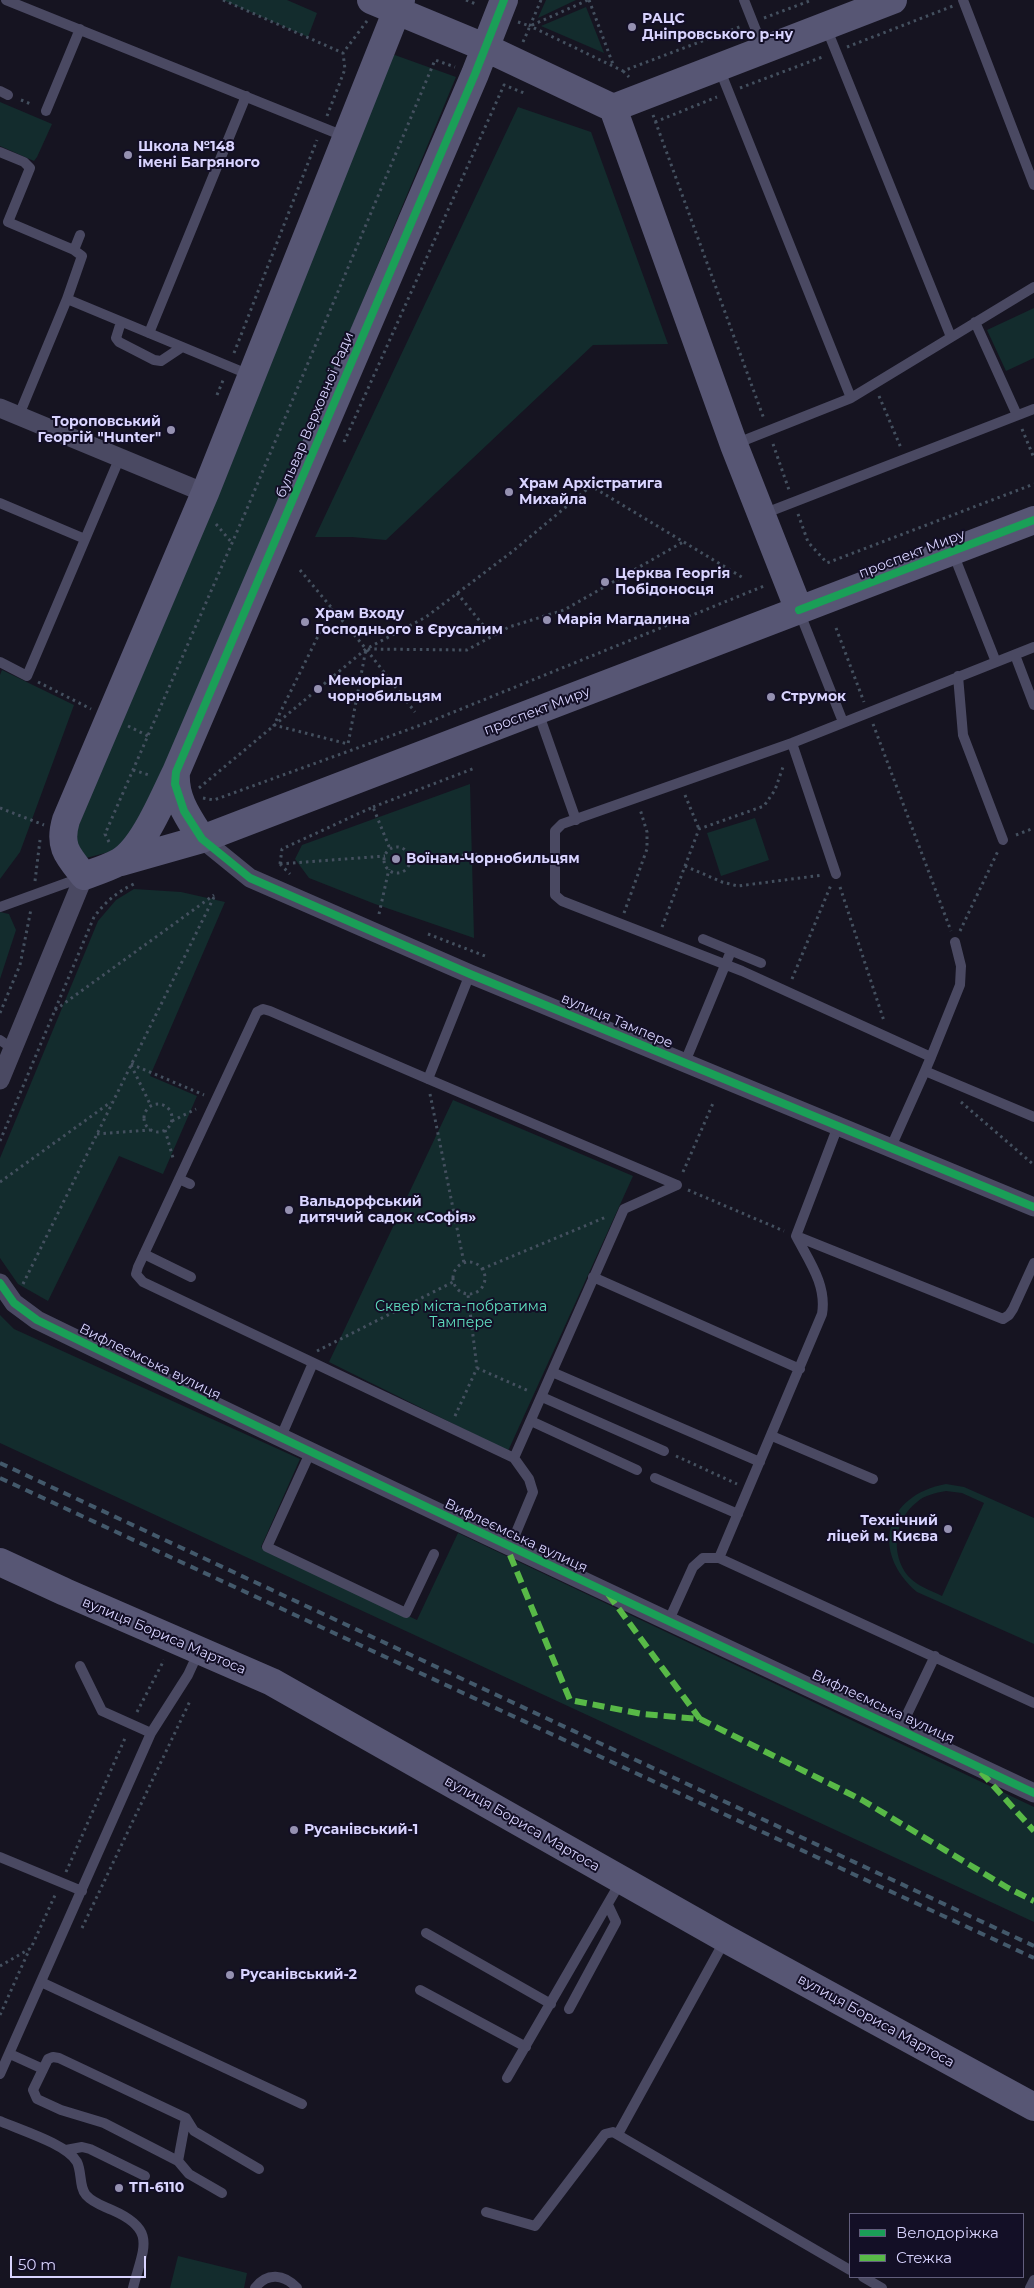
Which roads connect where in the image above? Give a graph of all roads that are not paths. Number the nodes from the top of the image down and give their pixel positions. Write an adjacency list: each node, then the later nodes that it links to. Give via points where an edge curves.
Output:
1 (371, 0): 7 (main road)
2 (504, 0): 10 (main road, бульвар Верховної Ради)
3 (744, 0): 11 (lane)
4 (893, 0): 8 (main road)
5 (13, 1): 9 (lane)
6 (964, 1): 18 (lane)
7 (399, 5): 10 (main road); 16 (main road)
8 (826, 26): 11 (main road); 26 (lane)
9 (80, 29): 13 (lane); 15 (lane)
10 (484, 47): 14 (main road); 52 (main road, бульвар Верховної Ради)
11 (764, 51): 12 (main road)
12 (719, 67): 14 (main road); 29 (lane)
13 (246, 96): 16 (lane); 25 (lane)
14 (613, 108): 34 (main road)
15 (46, 111)
16 (346, 137): 28 (main road)
17 (0, 152): 20 (lane, via 30,168 8,222)
18 (1034, 185)
19 (80, 235): 20 (lane)
20 (74, 250): 22 (lane, via 81,254 82,259)
21 (1034, 287): 24 (lane)
22 (67, 299): 23 (lane); 32 (lane)
23 (121, 322): 25 (lane); 27 (lane, via 116,338 119,342 154,360 161,361)
24 (975, 322): 26 (lane); 33 (lane)
25 (149, 333): 27 (lane)
26 (951, 337): 29 (lane)
27 (182, 347): 28 (lane)
28 (250, 375): 36 (main road)
29 (851, 398): 34 (lane)
30 (0, 408): 32 (street)
31 (1034, 409): 33 (lane)
32 (18, 415): 35 (street)
33 (1017, 415): 38 (lane)
34 (734, 445): 38 (main road)
35 (120, 457): 36 (street); 40 (lane)
36 (204, 493): 58 (main road, via 63,830 66,854)
37 (0, 503): 40 (lane)
38 (762, 515): 42 (main road)
39 (1034, 520): 41 (main road, проспект Миру)
40 (85, 539): 45 (lane, via 27,676)
41 (952, 552): 42 (main road, проспект Миру); 46 (lane)
42 (799, 610): 49 (main road, проспект Миру); 50 (lane)
43 (1034, 647): 44 (lane)
44 (1014, 655): 46 (lane); 48 (lane)
45 (0, 662)
46 (996, 662): 47 (lane)
47 (958, 676): 50 (lane); 55 (lane, via 963,735)
48 (1034, 705)
49 (538, 711): 53 (lane); 54 (main road, проспект Миру)
50 (843, 722): 51 (lane)
51 (792, 743): 53 (lane); 57 (lane)
52 (185, 779): 54 (main road, via 175,784 184,811); 56 (main road, бульвар Верховної Ради, via 146,832)
53 (576, 820): 66 (lane, via 562,824 555,831 554,895 562,902 658,937 787,991)
54 (202, 839): 56 (main road, проспект Миру); 64 (street, вулиця Тампере, via 250,878)
55 (1003, 840)
56 (127, 873): 58 (main road, бульвар Верховної Ради)
57 (836, 874)
58 (84, 876): 59 (lane); 65 (street)
59 (0, 907)
60 (703, 939): 62 (lane)
61 (955, 942): 66 (lane, via 961,966 960,985)
62 (731, 951): 63 (lane); 67 (lane)
63 (761, 963)
64 (470, 974): 67 (street, вулиця Тампере); 70 (lane)
65 (6, 1044): 69 (street)
66 (931, 1057): 68 (lane)
67 (685, 1062): 72 (street, вулиця Тампере)
68 (925, 1071): 71 (lane); 73 (lane)
69 (0, 1080)
70 (428, 1080): 74 (lane, via 263,1009 252,1018); 81 (lane, via 677,1185 624,1209)
71 (1034, 1117)
72 (838, 1126): 73 (street, вулиця Тампере); 77 (lane)
73 (891, 1147): 76 (street, вулиця Тампере)
74 (180, 1179): 75 (lane); 78 (lane)
75 (190, 1184)
76 (1034, 1207)
77 (796, 1236): 79 (lane, via 1003,1318 1009,1316 1013,1309); 84 (lane, via 820,1284 824,1303)
78 (144, 1254): 80 (lane); 83 (lane, via 136,1274 143,1282)
79 (1034, 1263)
80 (191, 1277)
81 (593, 1277): 84 (lane); 85 (lane)
82 (0, 1283): 89 (street, Вифлеємська вулиця, via 14,1303 37,1320)
83 (313, 1363): 89 (lane); 92 (lane)
84 (800, 1369): 88 (lane)
85 (552, 1372): 86 (lane); 93 (lane)
86 (542, 1397): 87 (lane); 90 (lane)
87 (530, 1421): 92 (lane); 94 (lane)
88 (772, 1436): 93 (lane); 96 (lane)
89 (280, 1439): 91 (street, Вифлеємська вулиця)
90 (664, 1451)
91 (310, 1454): 98 (street, Вифлеємська вулиця); 99 (lane, via 267,1547 406,1613)
92 (514, 1458): 98 (lane, via 529,1479 533,1492)
93 (760, 1462): 97 (lane)
94 (637, 1470)
95 (655, 1478): 97 (lane)
96 (872, 1479)
97 (738, 1514): 100 (lane)
98 (510, 1547): 102 (street, Вифлеємська вулиця)
99 (434, 1554)
100 (719, 1558): 102 (lane, via 703,1558 693,1567); 104 (lane)
101 (0, 1562): 103 (main road, вулиця Бориса Мартоса)
102 (669, 1620): 107 (street, Вифлеємська вулиця)
103 (199, 1652): 108 (lane); 111 (main road, вулиця Бориса Мартоса, via 272,1682)
104 (935, 1656): 106 (lane); 107 (lane)
105 (80, 1666): 108 (lane, via 102,1711)
106 (1034, 1703)
107 (900, 1730): 109 (street, Вифлеємська вулиця)
108 (151, 1733): 112 (lane)
109 (1034, 1792)
110 (0, 1857): 112 (lane)
111 (622, 1880): 113 (lane); 115 (main road, вулиця Бориса Мартоса)
112 (82, 1891): 116 (lane)
113 (608, 1904): 118 (lane); 119 (lane, via 616,1922)
114 (426, 1933): 118 (lane)
115 (726, 1938): 126 (main road, вулиця Бориса Мартоса); 129 (lane)
116 (41, 1982): 121 (lane); 125 (lane)
117 (420, 1990): 120 (lane)
118 (551, 2004): 120 (lane)
119 (569, 2009)
120 (526, 2047): 124 (lane)
121 (10, 2054): 122 (lane); 123 (lane)
122 (43, 2069): 127 (lane, via 48,2059 59,2058); 131 (lane, via 33,2090 37,2099 61,2110 104,2122)
123 (0, 2074)
124 (507, 2078)
125 (302, 2104)
126 (1034, 2107)
127 (186, 2118): 131 (lane); 132 (lane, via 194,2131)
128 (0, 2121): 130 (lane)
129 (618, 2134): 135 (lane, via 608,2131 605,2134 535,2226); 136 (lane)
130 (66, 2150): 133 (lane, via 90,2149); 139 (lane, via 77,2162 84,2193 93,2202 130,2218 140,2228 144,2240)
131 (178, 2161): 134 (lane, via 188,2174)
132 (259, 2170)
133 (145, 2176)
134 (222, 2193)
135 (486, 2212)
136 (849, 2269)
137 (864, 2278): 142 (lane)
138 (1034, 2280): 143 (lane)
139 (132, 2288)
140 (255, 2288): 141 (lane, via 266,2278 275,2276 283,2277)
141 (297, 2288)
142 (882, 2288)
143 (1030, 2288)

